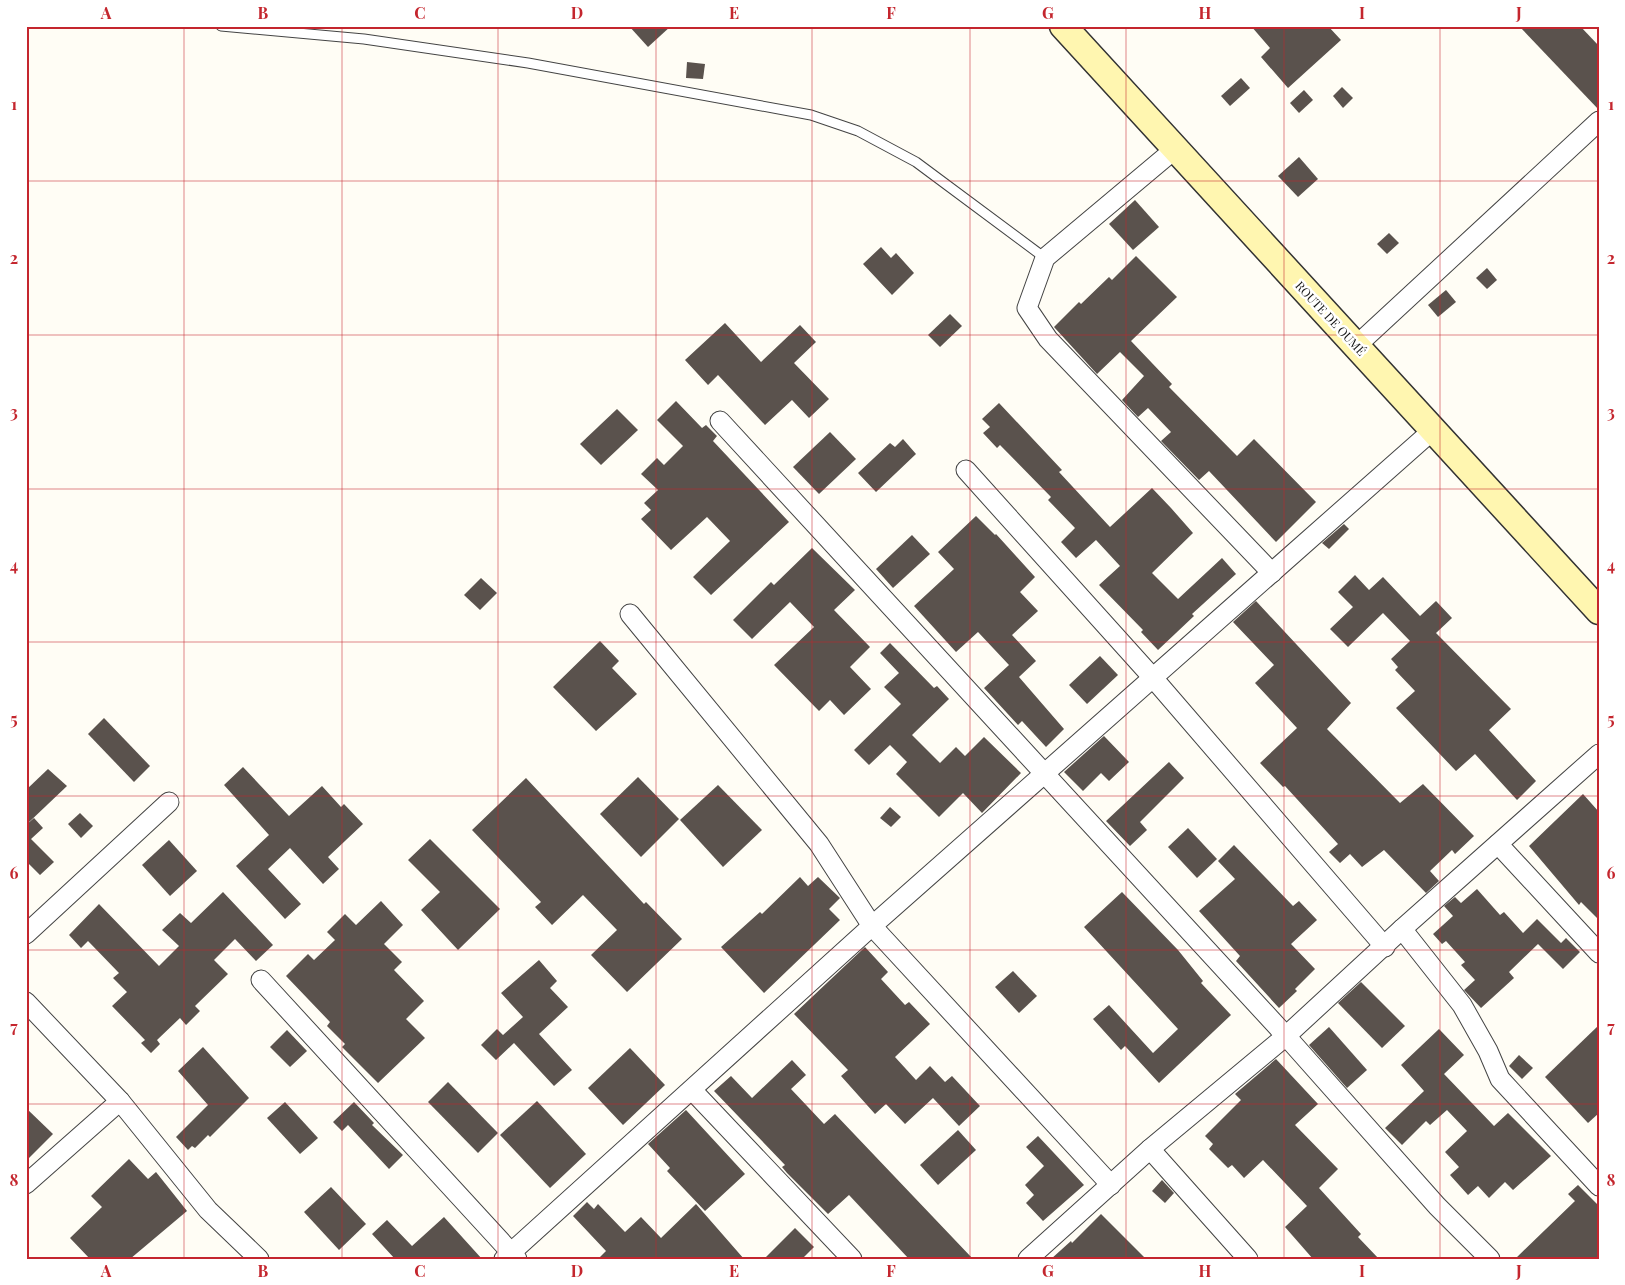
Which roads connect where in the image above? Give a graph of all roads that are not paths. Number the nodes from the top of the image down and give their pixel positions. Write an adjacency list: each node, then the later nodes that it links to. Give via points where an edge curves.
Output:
1 (221, 26): 5 (lane, via 364,39 518,61 811,115 858,131 916,162)
2 (1063, 26): 4 (street, ROUTE DE OUMÉ)
3 (1599, 121): 6 (street)
4 (1175, 149): 5 (street); 6 (street, ROUTE DE OUMÉ)
5 (1045, 258): 10 (street, via 1027,308 1048,339)
6 (1356, 346): 8 (street, ROUTE DE OUMÉ)
7 (720, 421): 15 (street)
8 (1433, 430): 10 (street); 11 (street, ROUTE DE OUMÉ)
9 (966, 470): 13 (street)
10 (1272, 573): 13 (street)
11 (1599, 611)
12 (630, 614): 18 (street, via 819,844)
13 (1154, 679): 15 (street); 21 (street)
14 (1599, 754): 17 (street)
15 (1045, 772): 18 (street); 25 (street)
16 (169, 802): 20 (street)
17 (1498, 844): 19 (street); 22 (street)
18 (872, 926): 26 (street); 30 (street)
19 (1402, 929): 21 (street); 31 (street, via 1462,1005 1500,1079)
20 (26, 934)
21 (1385, 947): 25 (street)
22 (1599, 953)
23 (261, 980): 32 (street)
24 (26, 1002): 27 (street)
25 (1286, 1036): 28 (street); 37 (street, via 1437,1206)
26 (692, 1090): 32 (street); 34 (street)
27 (120, 1100): 29 (street); 33 (street, via 208,1210)
28 (1150, 1148): 30 (street); 36 (street)
29 (26, 1184)
30 (1111, 1185): 35 (street)
31 (1599, 1186)
32 (511, 1257)
33 (259, 1259)
34 (852, 1259)
35 (1028, 1259)
36 (1248, 1259)
37 (1490, 1259)

